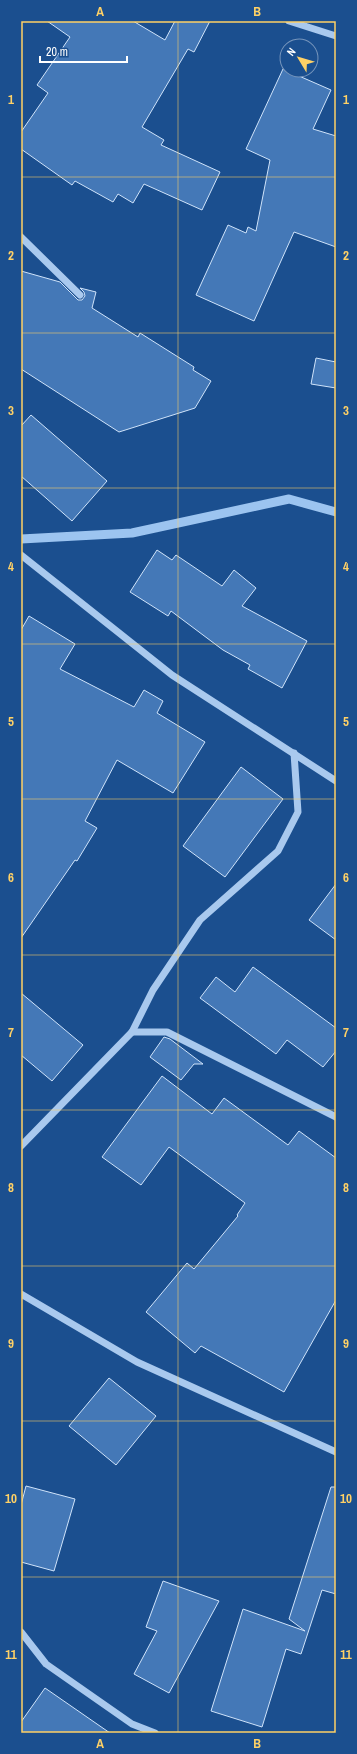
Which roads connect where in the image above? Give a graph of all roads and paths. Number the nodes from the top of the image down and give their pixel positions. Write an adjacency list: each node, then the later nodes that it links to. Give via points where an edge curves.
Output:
1 (289, 21): 2 (street)
2 (336, 36)
3 (21, 237): 4 (street)
4 (80, 295)
5 (21, 555): 6 (street, via 172,675)
6 (294, 753): 7 (street); 8 (street, via 298,812 278,851 200,920 153,990)
7 (336, 781)
8 (132, 1032): 9 (street, via 167,1032); 10 (street)
9 (336, 1117)
10 (21, 1146)
11 (21, 1294): 12 (street, via 137,1362)
12 (336, 1452)
13 (21, 1632): 14 (street, via 46,1664 132,1724)
14 (155, 1733)

